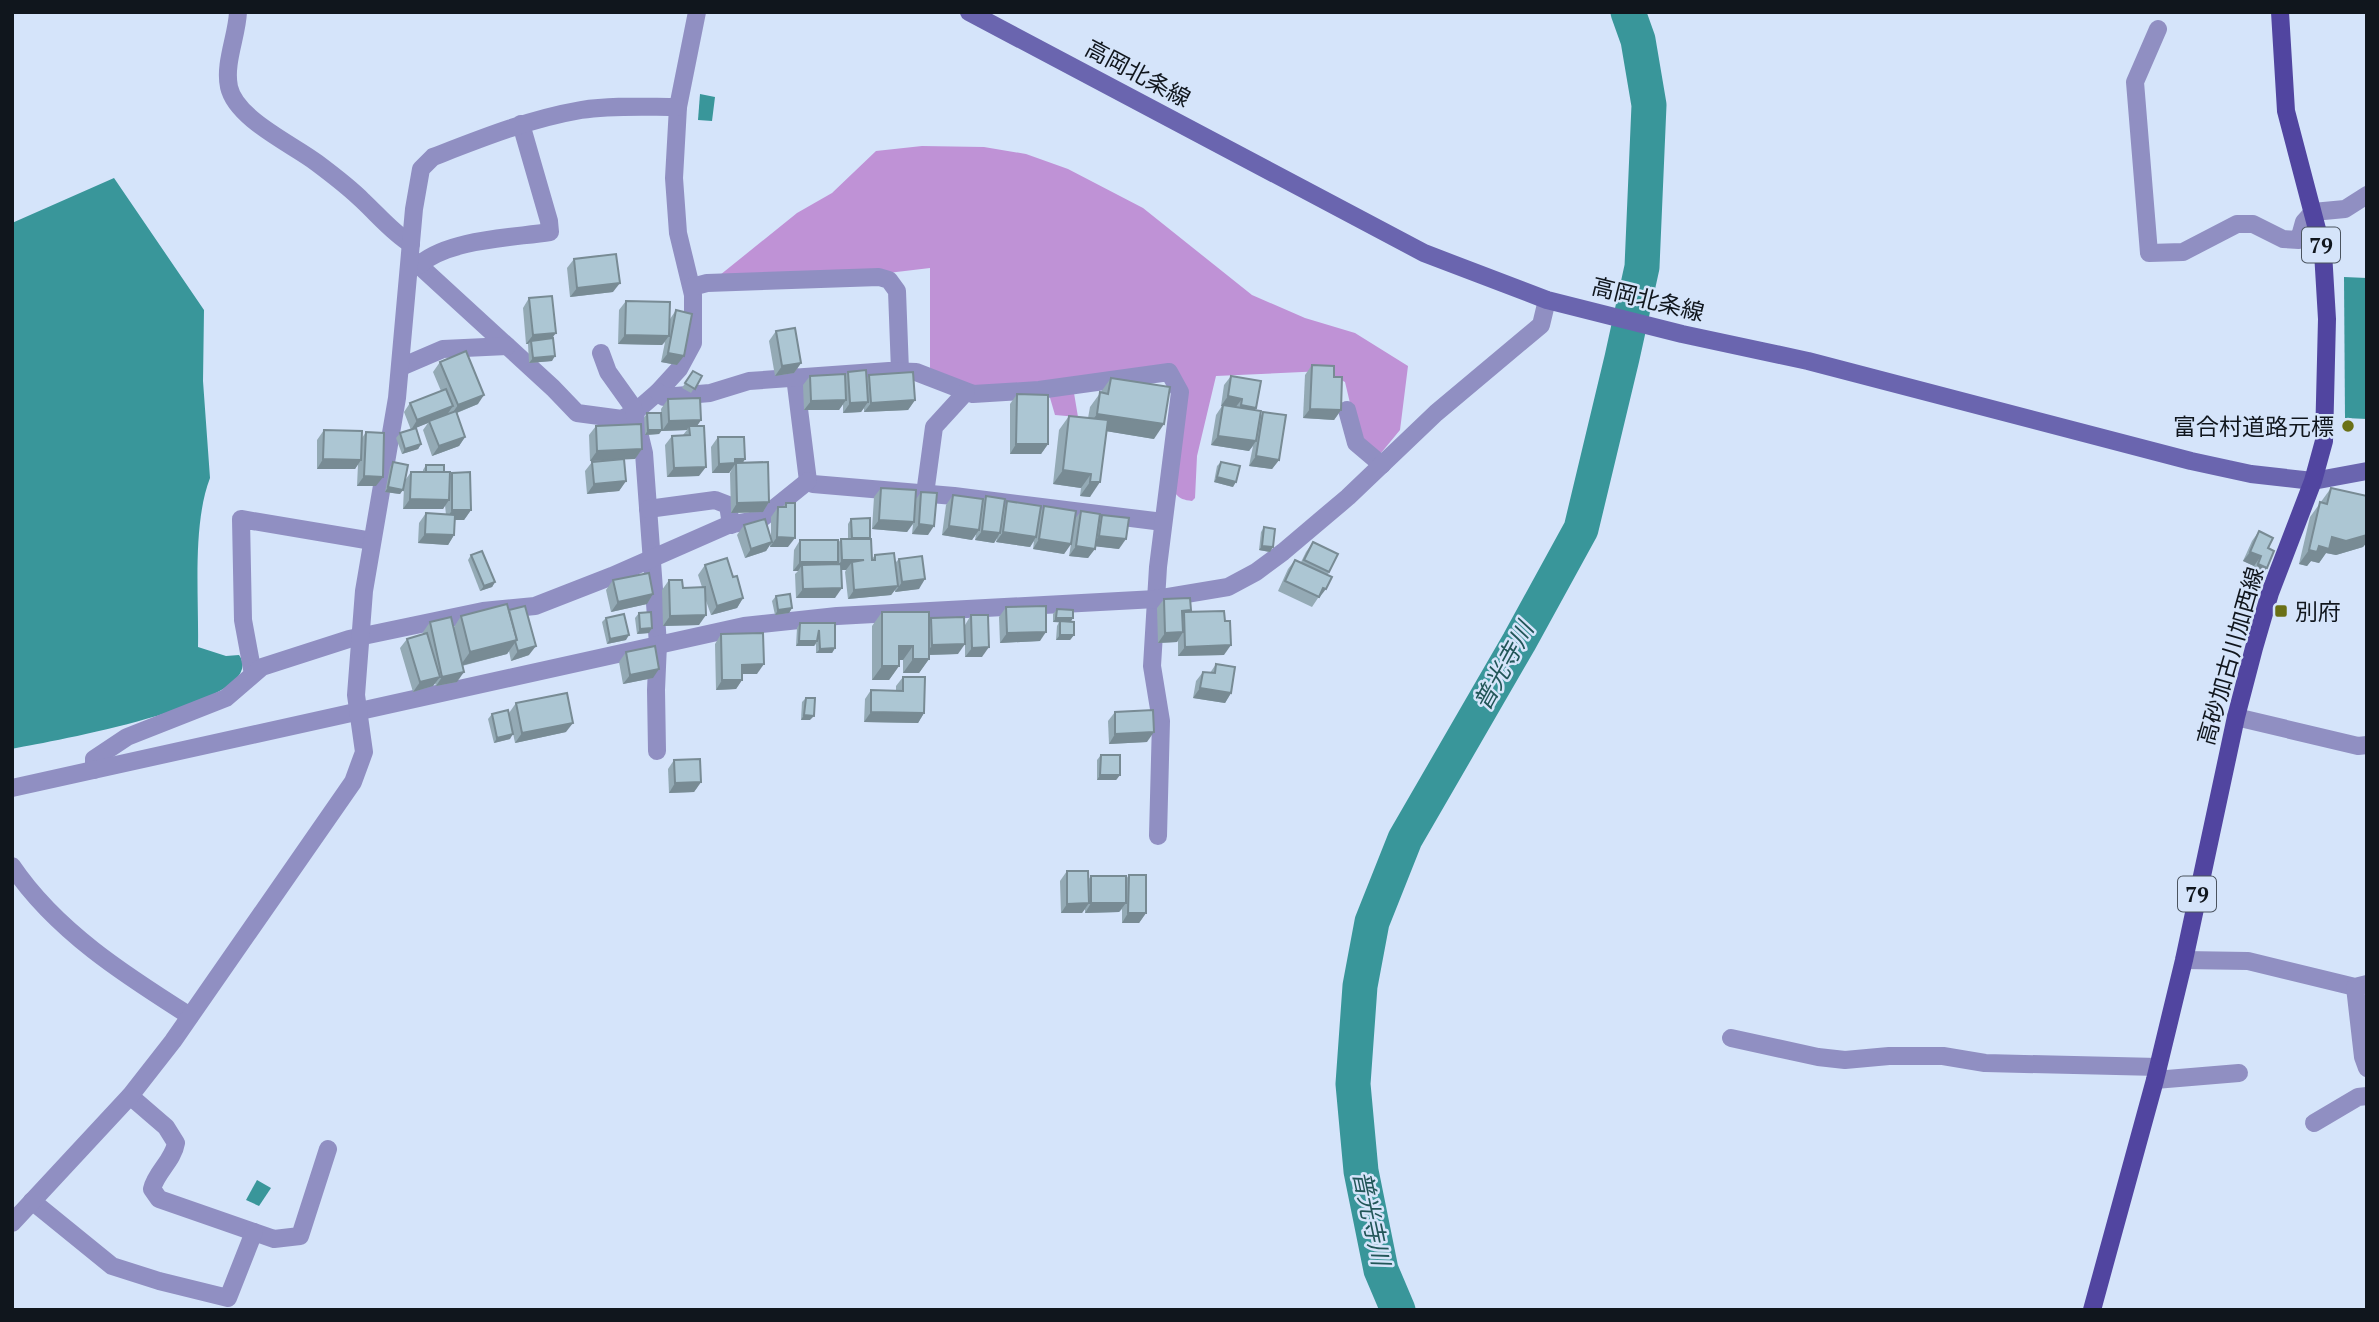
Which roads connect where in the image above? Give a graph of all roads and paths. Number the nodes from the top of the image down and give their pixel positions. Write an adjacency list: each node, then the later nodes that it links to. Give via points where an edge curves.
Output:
1 (238, 12): 10 (street, via 229,86 241,111 360,198)
2 (698, 12): 6 (street)
3 (969, 12): 12 (main road, 高岡北条線, via 1424,253)
4 (2280, 12): 9 (main road, 高砂加古川加西線 / 79, via 2286,111)
5 (2158, 29): 9 (street, via 2135,82 2149,253 2183,252 2237,224 2253,224 2283,239 2299,240 2304,222)
6 (678, 107): 7 (street, via 584,110); 11 (street, via 674,178 678,233)
7 (521, 124): 10 (street, via 433,157 421,169); 10 (street, via 550,232 461,246 428,257)
8 (2367, 195): 9 (street, via 2345,209)
9 (2313, 212): 25 (main road, 高砂加古川加西線 / 79, via 2323,252 2327,319 2324,440)
10 (413, 256): 13 (street); 15 (street)
11 (692, 287): 16 (street, via 720,282 890,280 897,291); 18 (street, via 694,343)
12 (1547, 300): 22 (street, via 1541,326 1436,413); 25 (main road, 高岡北条線, via 1808,361 2191,461)
13 (507, 346): 15 (street, via 443,349); 21 (street, via 577,413 622,419)
14 (601, 353): 21 (street)
15 (401, 367): 30 (street)
16 (900, 371): 17 (street); 19 (street, via 916,372)
17 (796, 377): 18 (street, via 749,381 710,393 664,397); 24 (street)
18 (658, 392): 21 (street)
19 (967, 392): 26 (street, via 934,426); 28 (street, via 1039,390 1169,372 1180,392)
20 (1348, 410): 22 (street, via 1356,443)
21 (635, 412): 27 (street)
22 (1382, 465): 32 (street, via 1256,572 1228,587)
23 (2366, 473): 25 (main road, 高岡北条線)
24 (808, 481): 26 (street); 29 (street, via 761,519)
25 (2313, 481): 37 (main road, 高砂加古川加西線 / 79, via 2270,593)
26 (925, 494): 28 (street)
27 (648, 509): 29 (street, via 715,500 728,505); 31 (street)
28 (1163, 522): 32 (street)
29 (731, 525): 31 (street)
30 (372, 541): 33 (street); 35 (street, via 241,519 243,620)
31 (652, 558): 33 (street, via 535,606 483,611); 34 (street)
32 (1156, 599): 34 (street, via 837,617 744,626); 42 (street, via 1152,666 1161,721)
33 (359, 639): 35 (street, via 262,667); 36 (street)
34 (659, 644): 36 (street); 39 (street)
35 (253, 674): 40 (street, via 226,698 127,737 94,759)
36 (358, 713): 40 (street); 46 (street, via 364,752 353,782)
37 (2236, 717): 38 (street); 44 (main road, 高砂加古川加西線 / 79)
38 (2367, 745)
39 (657, 751)
40 (94, 770): 41 (street)
41 (12, 788)
42 (1158, 836)
43 (12, 866): 46 (street, via 67,930)
44 (2184, 960): 45 (street, via 2248,961); 49 (main road, 高砂加古川加西線 / 79)
45 (2361, 986): 48 (street)
46 (190, 1016): 51 (street)
47 (1731, 1038): 49 (street, via 1818,1058 1943,1056 1985,1063)
48 (2367, 1068)
49 (2156, 1073): 50 (street); 58 (main road, 高砂加古川加西線 / 79)
50 (2239, 1073)
51 (130, 1096): 55 (street); 57 (street, via 166,1127 176,1143 152,1189 159,1199)
52 (2367, 1096): 53 (street)
53 (2314, 1122)
54 (328, 1149): 57 (street, via 300,1236 274,1239)
55 (32, 1201): 56 (street); 57 (street, via 112,1266 228,1298)
56 (12, 1223)
57 (254, 1232)
58 (2092, 1310)

